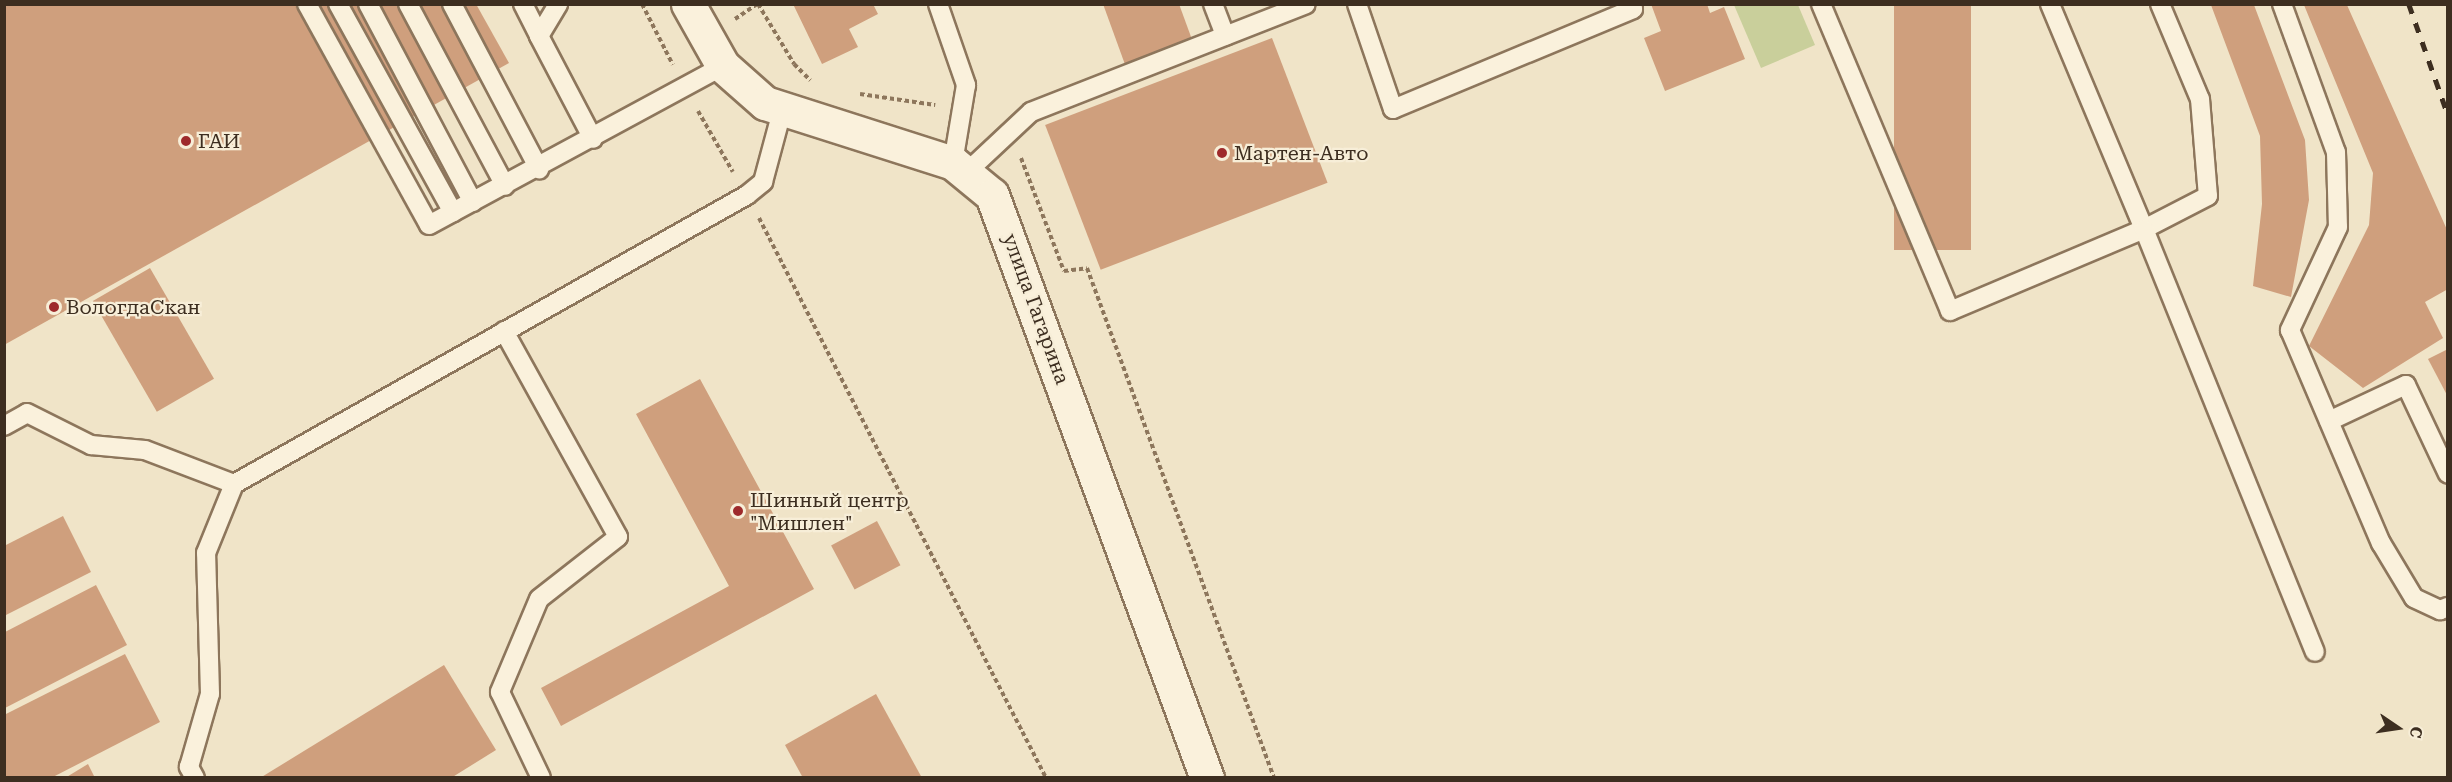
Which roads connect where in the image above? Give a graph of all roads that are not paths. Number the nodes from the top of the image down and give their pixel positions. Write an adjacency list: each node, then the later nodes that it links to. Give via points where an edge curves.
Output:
1 (307, 4): 27 (lane, via 429,225)
2 (338, 4): 27 (lane)
3 (368, 4): 26 (lane)
4 (408, 4): 25 (lane)
5 (452, 4): 24 (lane)
6 (523, 4): 18 (lane)
7 (558, 4): 18 (lane)
8 (688, 4): 20 (street)
9 (938, 4): 23 (lane, via 966,85)
10 (1213, 4): 19 (lane)
11 (1306, 4): 19 (lane)
12 (1357, 4): 13 (lane, via 1393,109 1633,9)
13 (1631, 4)
14 (1821, 4): 28 (lane, via 1950,311)
15 (2049, 4): 28 (lane)
16 (2160, 4): 28 (lane, via 2200,99 2208,196)
17 (2282, 4): 30 (lane, via 2336,152 2338,227 2290,330)
18 (540, 36): 22 (lane)
19 (1225, 36): 23 (lane, via 1031,112)
20 (723, 66): 21 (street, via 750,93); 22 (lane)
21 (782, 111): 23 (street); 29 (lane, via 763,182 747,195)
22 (593, 139): 24 (lane)
23 (961, 167): 38 (street, улица Гагарина, via 1000,211)
24 (539, 169): 25 (lane)
25 (505, 186): 26 (lane)
26 (473, 202): 27 (lane)
27 (453, 212)
28 (2144, 229): 35 (lane)
29 (504, 331): 33 (lane); 37 (lane, via 618,537 539,599 500,692)
30 (2329, 421): 32 (lane, via 2406,385); 34 (lane, via 2386,552 2414,598)
31 (4, 426): 33 (lane, via 27,413 91,445 145,450)
32 (2448, 474)
33 (234, 484): 36 (lane, via 206,553 210,694 189,766)
34 (2445, 613)
35 (2315, 652)
36 (195, 777)
37 (541, 777)
38 (1207, 777)

